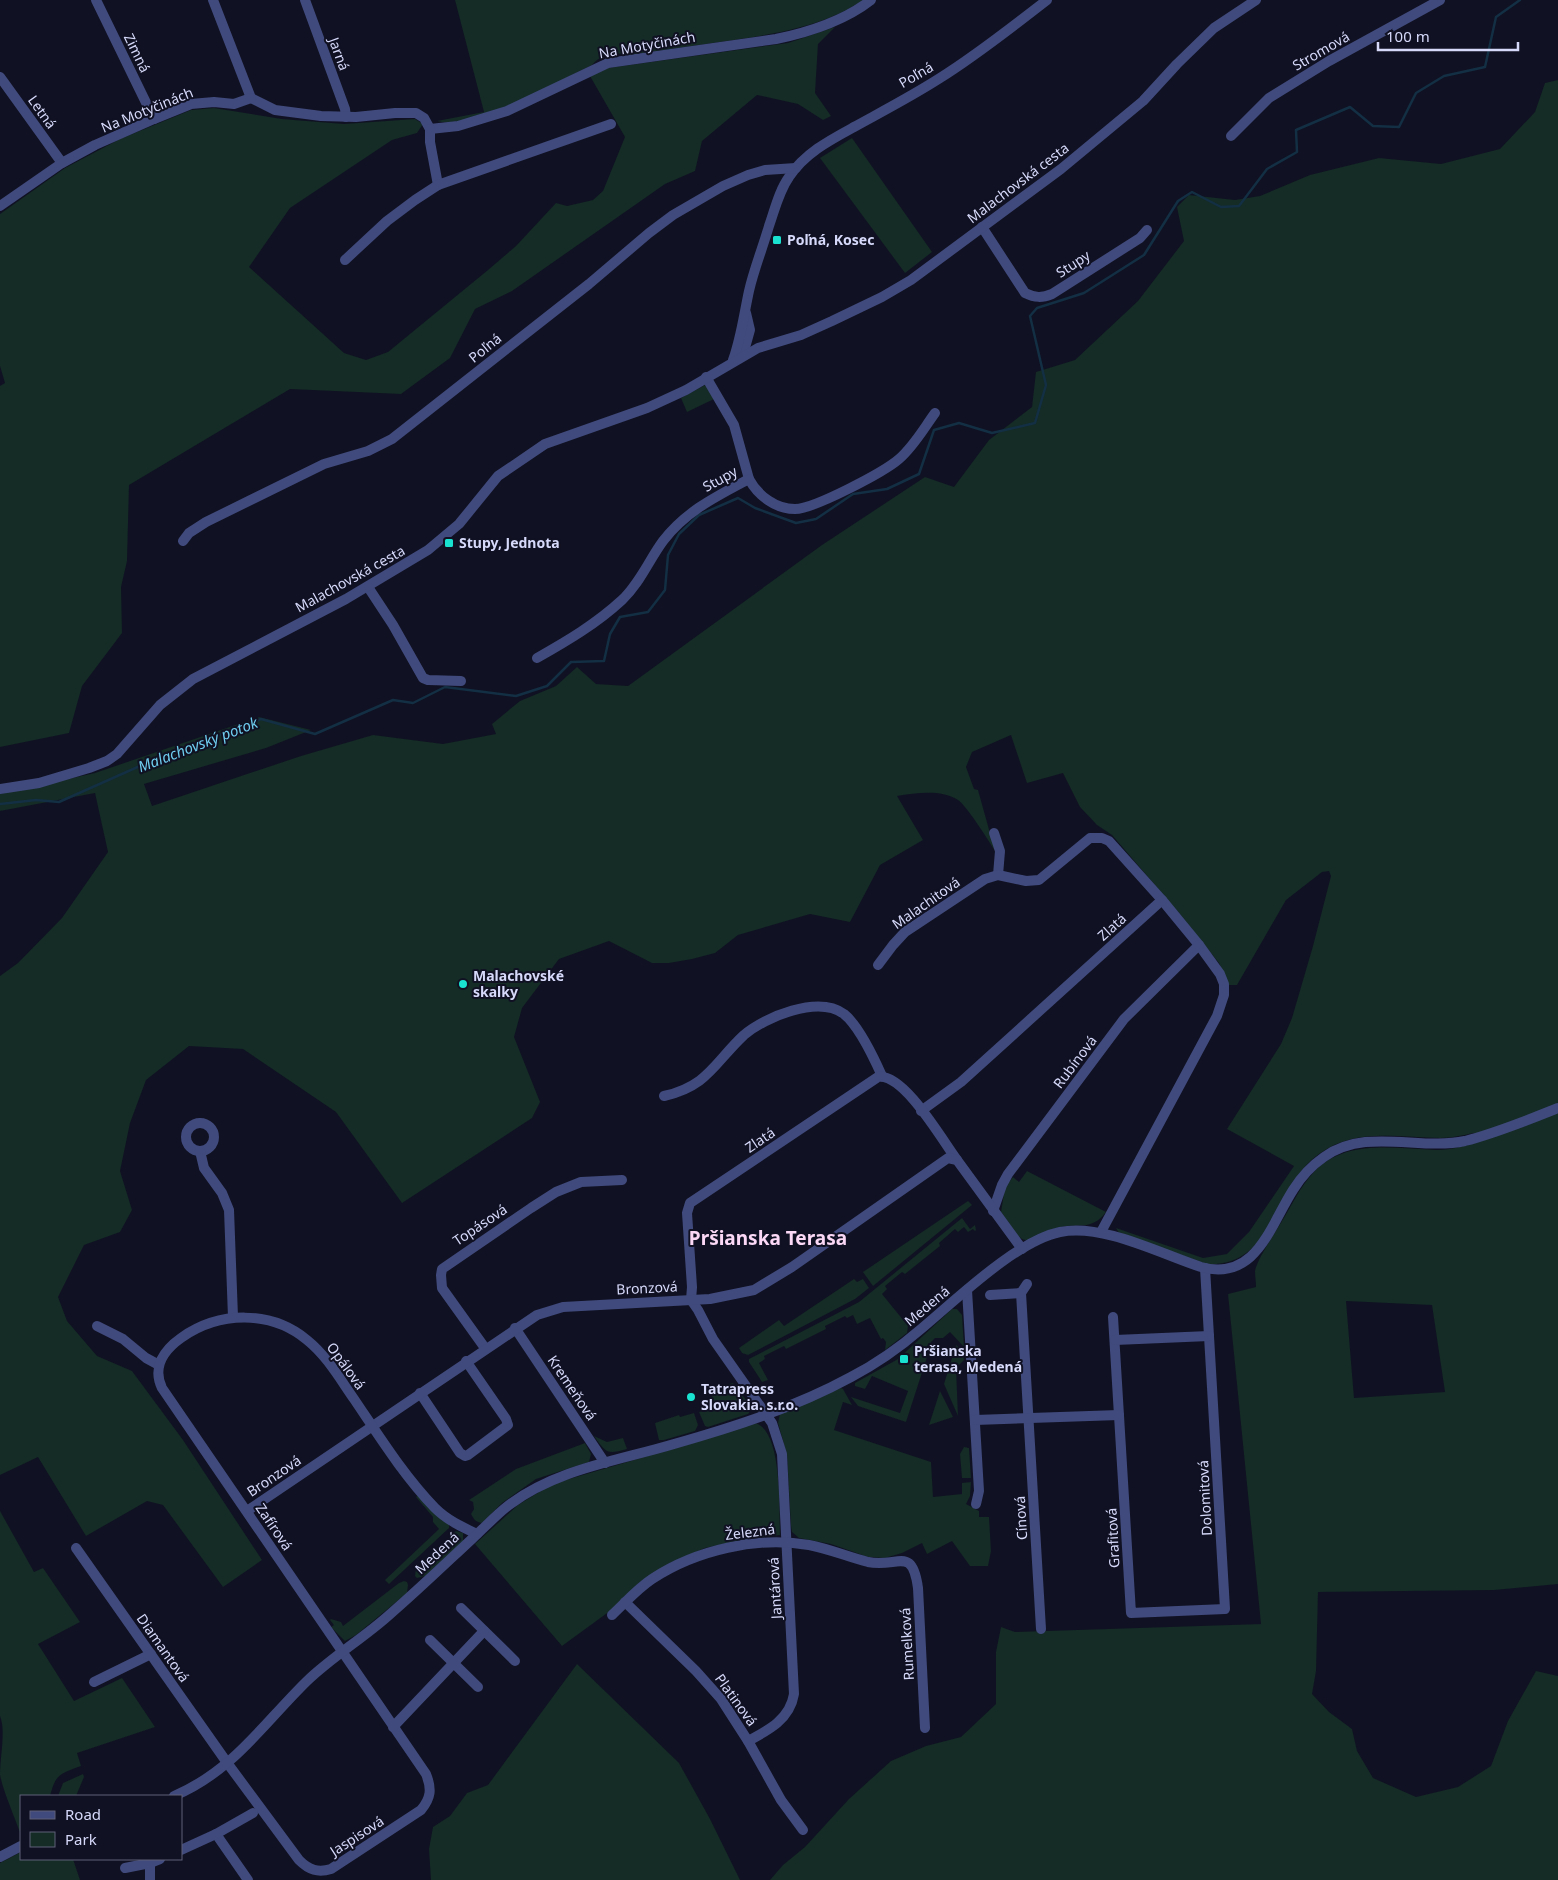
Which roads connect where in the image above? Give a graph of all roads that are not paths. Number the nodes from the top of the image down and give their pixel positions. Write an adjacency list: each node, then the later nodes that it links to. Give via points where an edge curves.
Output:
1 (96, 0): 11 (street, Zimná)
2 (213, 0): 9 (street)
3 (305, 0): 10 (street, Jarná)
4 (871, 0): 13 (street, Na Motyčinách, via 846,16 800,34 608,63 507,112 458,126)
5 (1047, 0): 16 (street, Poľná, via 962,64 834,138 812,152)
6 (1256, 0): 19 (street, Malachovská cesta, via 1214,28 1130,112 1061,169)
7 (1436, 1): 14 (street, Stromová, via 1277,93)
8 (0, 77): 15 (street, Letná)
9 (251, 98): 10 (street, via 286,112); 11 (street, Na Motyčinách, via 234,104 191,104)
10 (346, 117): 13 (street, via 416,113 424,118)
11 (154, 119): 15 (street, Na Motyčinách)
12 (611, 124): 17 (street)
13 (430, 129): 17 (street)
14 (1231, 136)
15 (62, 163): 18 (street, Na Motyčinách)
16 (796, 168): 22 (street, Poľná, via 782,189 749,291 743,320); 29 (street, Poľná, via 748,175 688,205 392,439 368,451 324,464 206,522)
17 (438, 185): 21 (street, via 387,221)
18 (0, 206)
19 (982, 227): 20 (street, Stupy, via 1026,293 1042,298 1132,243); 23 (street, Malachovská cesta, via 911,280 882,297 800,335)
20 (1147, 230)
21 (345, 260)
22 (746, 338): 23 (street, via 756,339); 24 (street); 25 (street)
23 (762, 346): 24 (street, Malachovská cesta)
24 (743, 355): 25 (street, Malachovská cesta)
25 (733, 360): 26 (street, Malachovská cesta)
26 (706, 377): 28 (street, via 734,425); 30 (street, Malachovská cesta, via 647,408 562,437 529,454 498,476 446,536)
27 (935, 413): 28 (street, Stupy, via 897,461 809,506 798,509 776,505 757,492)
28 (749, 479): 31 (street, Stupy, via 689,514 662,542 638,582 622,600 578,635)
29 (183, 541)
30 (368, 587): 32 (street, via 394,625 423,678); 33 (street, Malachovská cesta, via 193,679 160,705 108,761 38,783)
31 (537, 658)
32 (461, 681)
33 (0, 789)
34 (994, 833): 35 (street, via 1000,851)
35 (998, 875): 36 (street, via 1026,881 1039,880 1086,841 1096,837 1114,845); 38 (street, Malachitová, via 984,879 905,932)
36 (1162, 900): 37 (street); 42 (street, Zlatá, via 961,1082)
37 (1199, 945): 46 (street, Rubínová, via 1124,1019 1008,1174); 47 (street, via 1224,984 1222,1005)
38 (878, 965)
39 (882, 1076): 40 (street, via 845,1015 831,1009 809,1008 785,1013 756,1026 698,1083); 42 (street, via 904,1089); 52 (street, Zlatá, via 696,1198 688,1207)
40 (664, 1096)
41 (1558, 1108): 49 (street, via 1464,1141 1438,1144 1372,1142 1346,1147 1325,1156 1306,1172 1292,1191 1257,1251 1234,1267)
42 (921, 1111): 44 (street)
43 (200, 1151): 53 (street, via 204,1168 229,1210)
44 (956, 1160): 46 (street); 52 (street, Bronzová, via 944,1159 761,1286 739,1294)
45 (622, 1180): 59 (street, Topásová, via 581,1182 556,1192 442,1270 442,1288)
46 (993, 1211): 48 (street)
47 (1101, 1232): 48 (street, via 1060,1232); 49 (street)
48 (1022, 1249): 50 (street)
49 (1205, 1268): 57 (street, Dolomitová)
50 (967, 1290): 63 (street, Medená, via 878,1362 826,1389); 66 (street, Medená)
51 (990, 1295): 65 (street, Cínová, via 1024,1288)
52 (691, 1300): 56 (street, Bronzová, via 563,1307 537,1315); 63 (street, via 713,1339)
53 (233, 1317): 61 (street, Opálová, via 187,1333 166,1352); 67 (street, Opálová, via 276,1323 306,1339 328,1362)
54 (1114, 1317): 58 (street, Grafitová)
55 (97, 1326): 61 (street, via 123,1339)
56 (515, 1328): 59 (street, Bronzová); 68 (street, Kremeňová)
57 (1209, 1336): 58 (street); 77 (street, Dolomitová, via 1226,1609)
58 (1115, 1340): 64 (street, Grafitová)
59 (485, 1348): 60 (street, Bronzová)
60 (466, 1362): 62 (street, Bronzová); 62 (street, via 508,1425 468,1455 460,1453)
61 (159, 1365): 70 (street, Zafírová, via 162,1388)
62 (420, 1393): 67 (street, Bronzová)
63 (766, 1414): 68 (street, Medená); 72 (street, Jantárová, via 782,1454)
64 (1119, 1415): 65 (street); 77 (street, Grafitová, via 1131,1613)
65 (1028, 1418): 66 (street); 79 (street, Cínová)
66 (975, 1420): 69 (street, Medená, via 979,1491)
67 (372, 1426): 70 (street, Bronzová); 71 (street, via 436,1508 451,1521)
68 (605, 1463): 71 (street, Medená, via 532,1488)
69 (976, 1504)
70 (246, 1511): 84 (street, Zafírová)
71 (476, 1534): 84 (street, Medená, via 384,1619)
72 (787, 1542): 74 (street, Železná, via 823,1548 871,1562); 75 (street, Železná, via 734,1547 700,1556 651,1580); 92 (street, Jantárová, via 793,1702 783,1719)
73 (76, 1548): 85 (street, Diamantová)
74 (908, 1562): 91 (street, Rumelková, via 914,1569 918,1588)
75 (625, 1602): 78 (street, Železná); 92 (street, Platinová, via 709,1685)
76 (461, 1608): 82 (street)
77 (1177, 1611)
78 (612, 1615)
79 (1040, 1615): 80 (street); 81 (street, Cínová)
80 (1052, 1615)
81 (1041, 1629)
82 (484, 1631): 86 (street); 87 (street)
83 (430, 1640): 87 (street)
84 (343, 1652): 90 (street, Jaspisová); 93 (street, Medená, via 309,1679)
85 (151, 1654): 88 (street); 93 (street, Diamantová)
86 (514, 1661)
87 (453, 1662): 89 (street); 90 (street)
88 (94, 1682)
89 (478, 1687)
90 (393, 1727): 93 (street, Jaspisová, via 426,1774 430,1784 428,1802 421,1810 331,1869 321,1872 312,1870 299,1860)
91 (925, 1728)
92 (748, 1741): 96 (street, Platinová, via 773,1788)
93 (228, 1764): 94 (street, Medená, via 200,1784)
94 (176, 1795)
95 (253, 1813): 97 (street)
96 (803, 1830)
97 (216, 1834): 99 (street); 105 (street)
98 (20, 1847): 100 (street)
99 (182, 1848)
100 (0, 1857)
101 (158, 1860): 102 (street)
102 (150, 1863): 103 (street); 104 (street)
103 (125, 1868)
104 (150, 1880)
105 (248, 1880)

